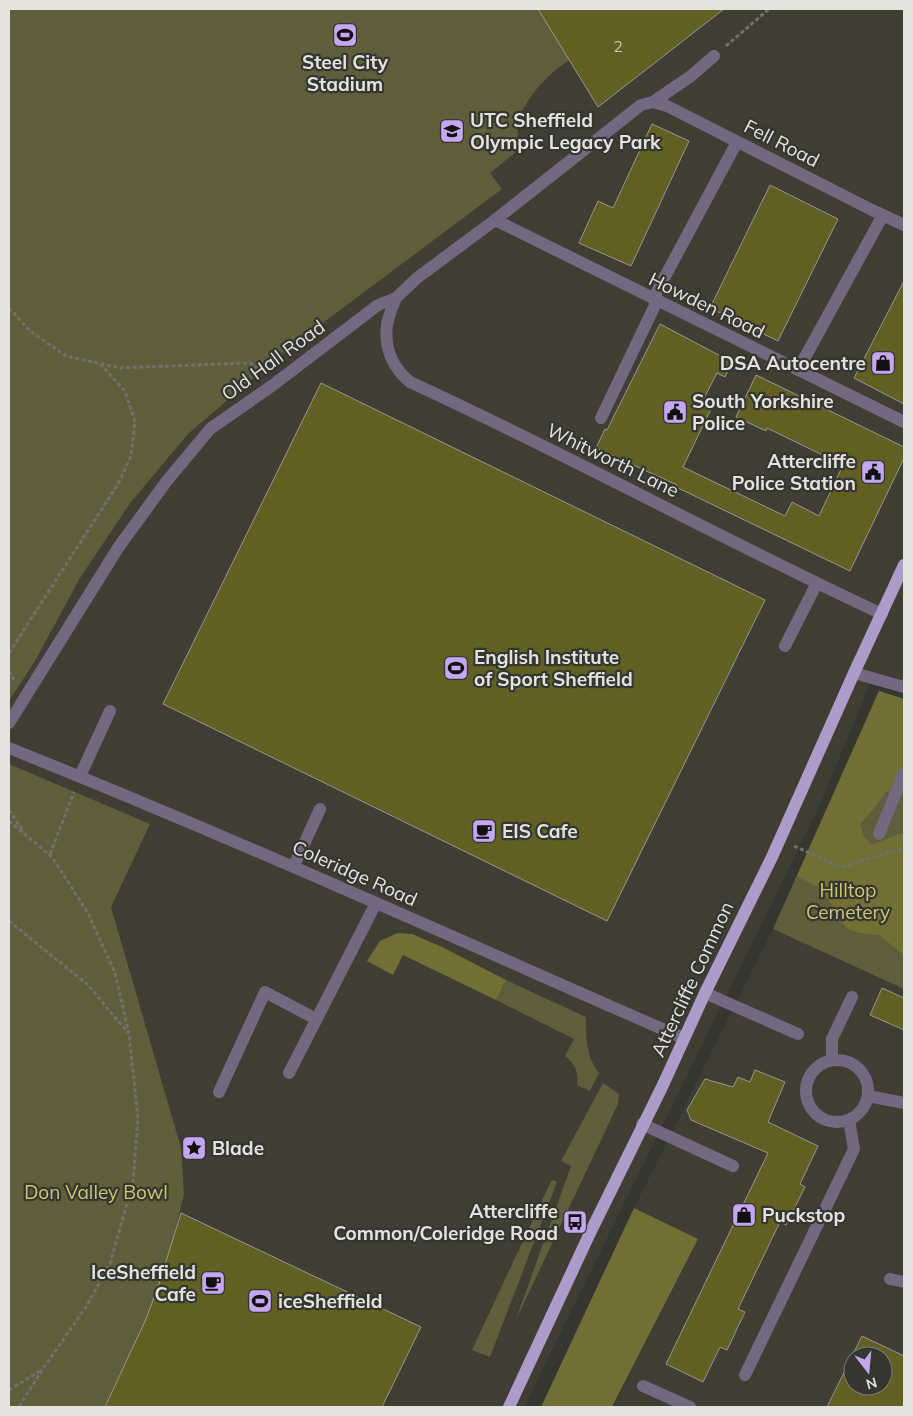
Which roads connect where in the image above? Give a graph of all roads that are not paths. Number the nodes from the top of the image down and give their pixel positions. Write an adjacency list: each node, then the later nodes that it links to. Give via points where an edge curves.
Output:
1 (714, 56): 2 (street, Old Hall Road, via 691,76)
2 (647, 104): 3 (street, Fell Road, via 666,106); 5 (street, Old Hall Road)
3 (738, 142): 4 (street, Fell Road); 8 (street)
4 (883, 215): 6 (street, Fell Road); 9 (street)
5 (494, 220): 7 (street, Old Hall Road, via 417,278); 8 (street, Howden Road)
6 (904, 225)
7 (396, 298): 13 (street, Whitworth Lane, via 386,324 390,358 410,382); 19 (street, Old Hall Road, via 378,305 210,429 118,548)
8 (655, 300): 9 (street, Howden Road); 10 (street)
9 (798, 370): 11 (street, Howden Road)
10 (601, 418)
11 (904, 422)
12 (904, 565): 14 (main road, Attercliffe Common)
13 (817, 583): 14 (street, Whitworth Lane); 15 (street)
14 (882, 614): 16 (main road, Attercliffe Common)
15 (785, 646)
16 (854, 673): 17 (street); 27 (main road, Attercliffe Common, via 779,840)
17 (904, 688)
18 (110, 711): 22 (street)
19 (9, 723)
20 (9, 748): 22 (street, Coleridge Road)
21 (904, 773): 24 (street)
22 (80, 776): 25 (street, Coleridge Road)
23 (320, 809): 25 (street)
24 (879, 834)
25 (294, 866): 26 (street, Coleridge Road)
26 (376, 903): 29 (street); 31 (street, Coleridge Road)
27 (705, 993): 30 (street); 31 (main road, Attercliffe Common)
28 (852, 997): 32 (street, via 832,1039)
29 (316, 1018): 33 (street); 34 (street, via 265,992)
30 (798, 1034)
31 (683, 1038): 38 (main road, Attercliffe Common)
32 (832, 1060): 35 (street, via 851,1062 860,1068 866,1076); 37 (street, via 823,1063 809,1077 807,1098 823,1118 838,1122)
33 (290, 1073)
34 (219, 1092)
35 (868, 1096): 36 (street); 37 (street, via 865,1106)
36 (904, 1103)
37 (849, 1120): 42 (street, via 854,1149)
38 (642, 1124): 39 (street); 44 (main road, Attercliffe Common)
39 (733, 1166)
40 (890, 1279): 41 (street)
41 (904, 1282)
42 (745, 1375)
43 (643, 1386): 45 (street)
44 (508, 1407)
45 (690, 1407)

